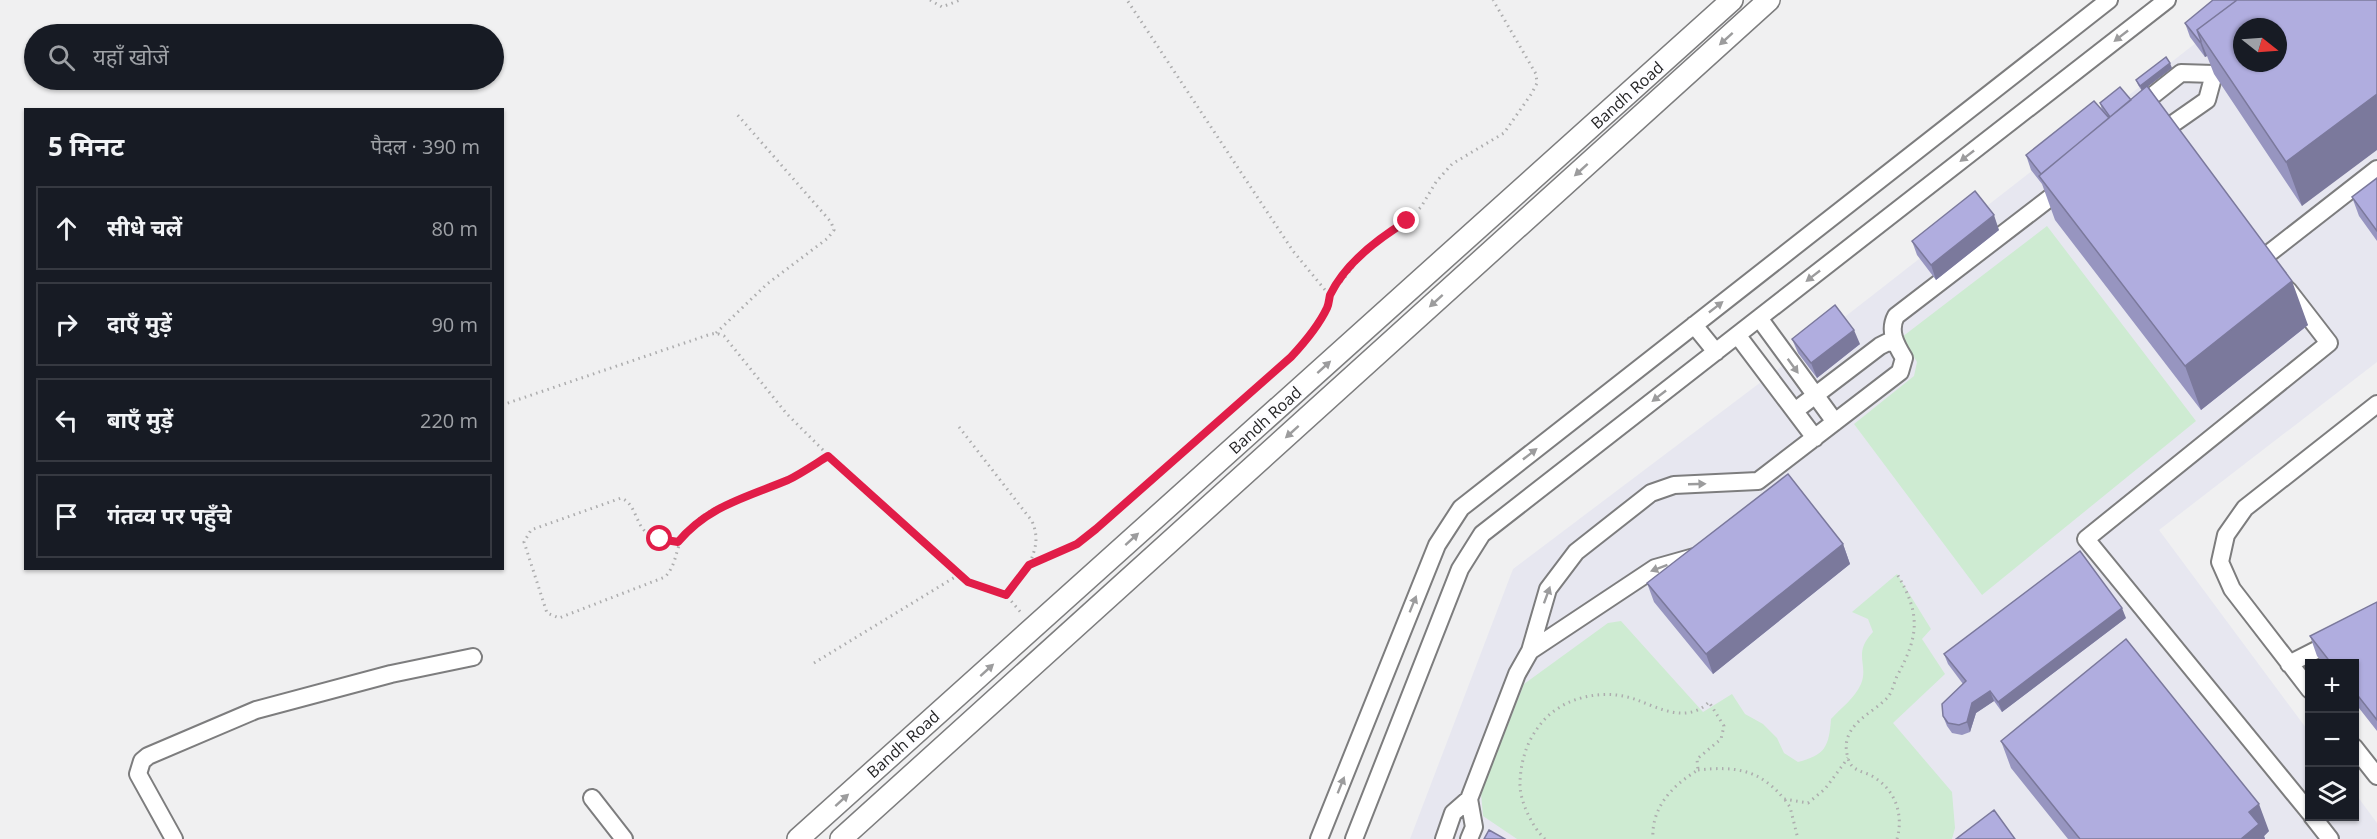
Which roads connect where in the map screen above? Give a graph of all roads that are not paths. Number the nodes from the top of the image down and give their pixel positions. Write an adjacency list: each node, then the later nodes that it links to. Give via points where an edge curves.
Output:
1 (1732, 0): 35 (main road, Bandh Road, one-way to 1)
2 (1769, 0): 36 (main road, Bandh Road, one-way to 36)
3 (2109, 0): 10 (street, one-way to 3)
4 (2167, 0): 9 (street, one-way to 9)
5 (2233, 59): 6 (street)
6 (2214, 74): 6 (street, via 2207,100 2167,135 2143,126 2147,100 2181,73)
7 (2377, 169): 31 (street, via 2267,263 2329,343 2086,539)
8 (2077, 177): 12 (street, via 1896,316 1892,330)
9 (1759, 318): 11 (street); 14 (street, one-way to 14)
10 (1694, 325): 13 (street); 37 (street, one-way to 10, via 1437,545 1461,508)
11 (1738, 336): 13 (street); 16 (street)
12 (1896, 344): 14 (street, via 1880,345); 17 (street, via 1904,358 1900,372)
13 (1716, 352): 38 (street, one-way to 38, via 1482,534 1460,569)
14 (1814, 395): 16 (street); 17 (street)
15 (2377, 404): 25 (street, via 2245,508 2226,534 2220,562 2232,589)
16 (1796, 410): 18 (street)
17 (1835, 422): 18 (street)
18 (1815, 438): 19 (street)
19 (1758, 481): 20 (street); 23 (street, one-way to 19, via 1548,589 1576,552 1651,493 1674,485)
20 (1753, 501)
21 (1706, 550): 23 (street, one-way to 23, via 1655,568)
22 (2348, 633): 25 (street)
23 (1530, 651): 30 (street, via 1517,674)
24 (473, 657): 33 (street, via 256,710 141,760 138,774)
25 (2289, 664): 26 (street)
26 (2305, 684)
27 (2359, 752): 28 (street)
28 (2377, 776)
29 (592, 798): 34 (street)
30 (1469, 799): 39 (street, via 1453,813); 40 (street, via 1474,827)
31 (2305, 808)
32 (2316, 821): 41 (street)
33 (174, 839)
34 (624, 839)
35 (798, 839)
36 (841, 839)
37 (1319, 839)
38 (1354, 839)
39 (1444, 839)
40 (1469, 839)
41 (2330, 839)

